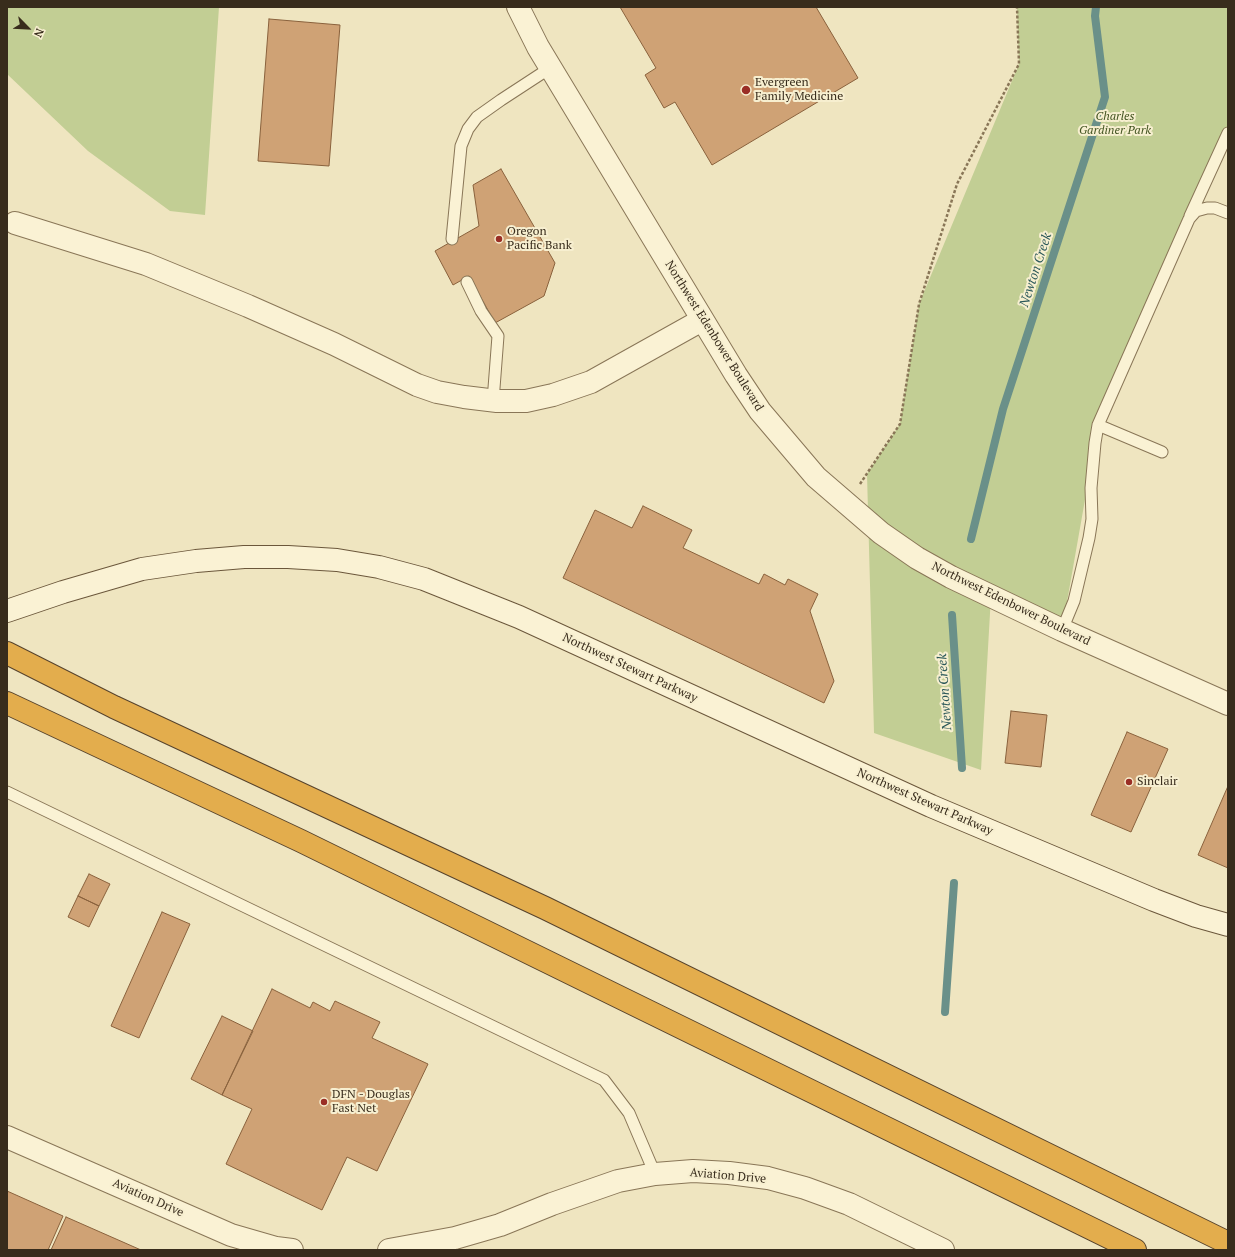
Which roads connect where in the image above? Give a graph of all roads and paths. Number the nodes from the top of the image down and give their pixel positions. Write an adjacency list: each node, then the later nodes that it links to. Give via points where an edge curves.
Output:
1 (518, 7): 3 (street, Northwest Edenbower Boulevard)
2 (1017, 7): 14 (path, via 1019,64 957,184 919,304 900,424)
3 (550, 68): 8 (lane, via 501,100 477,118 468,129 461,146); 10 (street, Northwest Edenbower Boulevard)
4 (1228, 132): 6 (lane)
5 (1228, 213): 6 (lane, via 1207,208 1196,211)
6 (1189, 219): 12 (lane)
7 (15, 223): 11 (street, via 146,264 334,344 417,385 437,392)
8 (452, 239)
9 (467, 282): 11 (lane, via 481,311 498,336)
10 (702, 320): 11 (street, via 591,382 553,396 526,402); 14 (street, Northwest Edenbower Boulevard, via 760,410 816,477)
11 (493, 401)
12 (1098, 425): 13 (lane); 16 (lane, via 1090,488 1092,519 1089,538 1074,600)
13 (1162, 452)
14 (846, 505): 16 (street, Northwest Edenbower Boulevard, via 924,562)
15 (7, 611): 21 (street, Northwest Stewart Parkway, via 142,569 196,561 244,556 288,556 379,567 424,579 519,617 931,806 1154,900)
16 (1062, 630): 19 (street, Northwest Edenbower Boulevard)
17 (7, 654): 24 (highway, via 114,708 545,908)
18 (7, 704): 28 (highway, via 301,841)
19 (1228, 704)
20 (7, 792): 23 (lane, via 604,1080 629,1114)
21 (1228, 925)
22 (7, 1137): 25 (street, Aviation Drive, via 231,1235)
23 (655, 1174): 26 (street, Aviation Drive, via 618,1181 500,1225 455,1238); 27 (street, Aviation Drive, via 729,1173 768,1178 849,1204)
24 (1228, 1243)
25 (292, 1250)
26 (389, 1250)
27 (943, 1250)
28 (1135, 1250)

